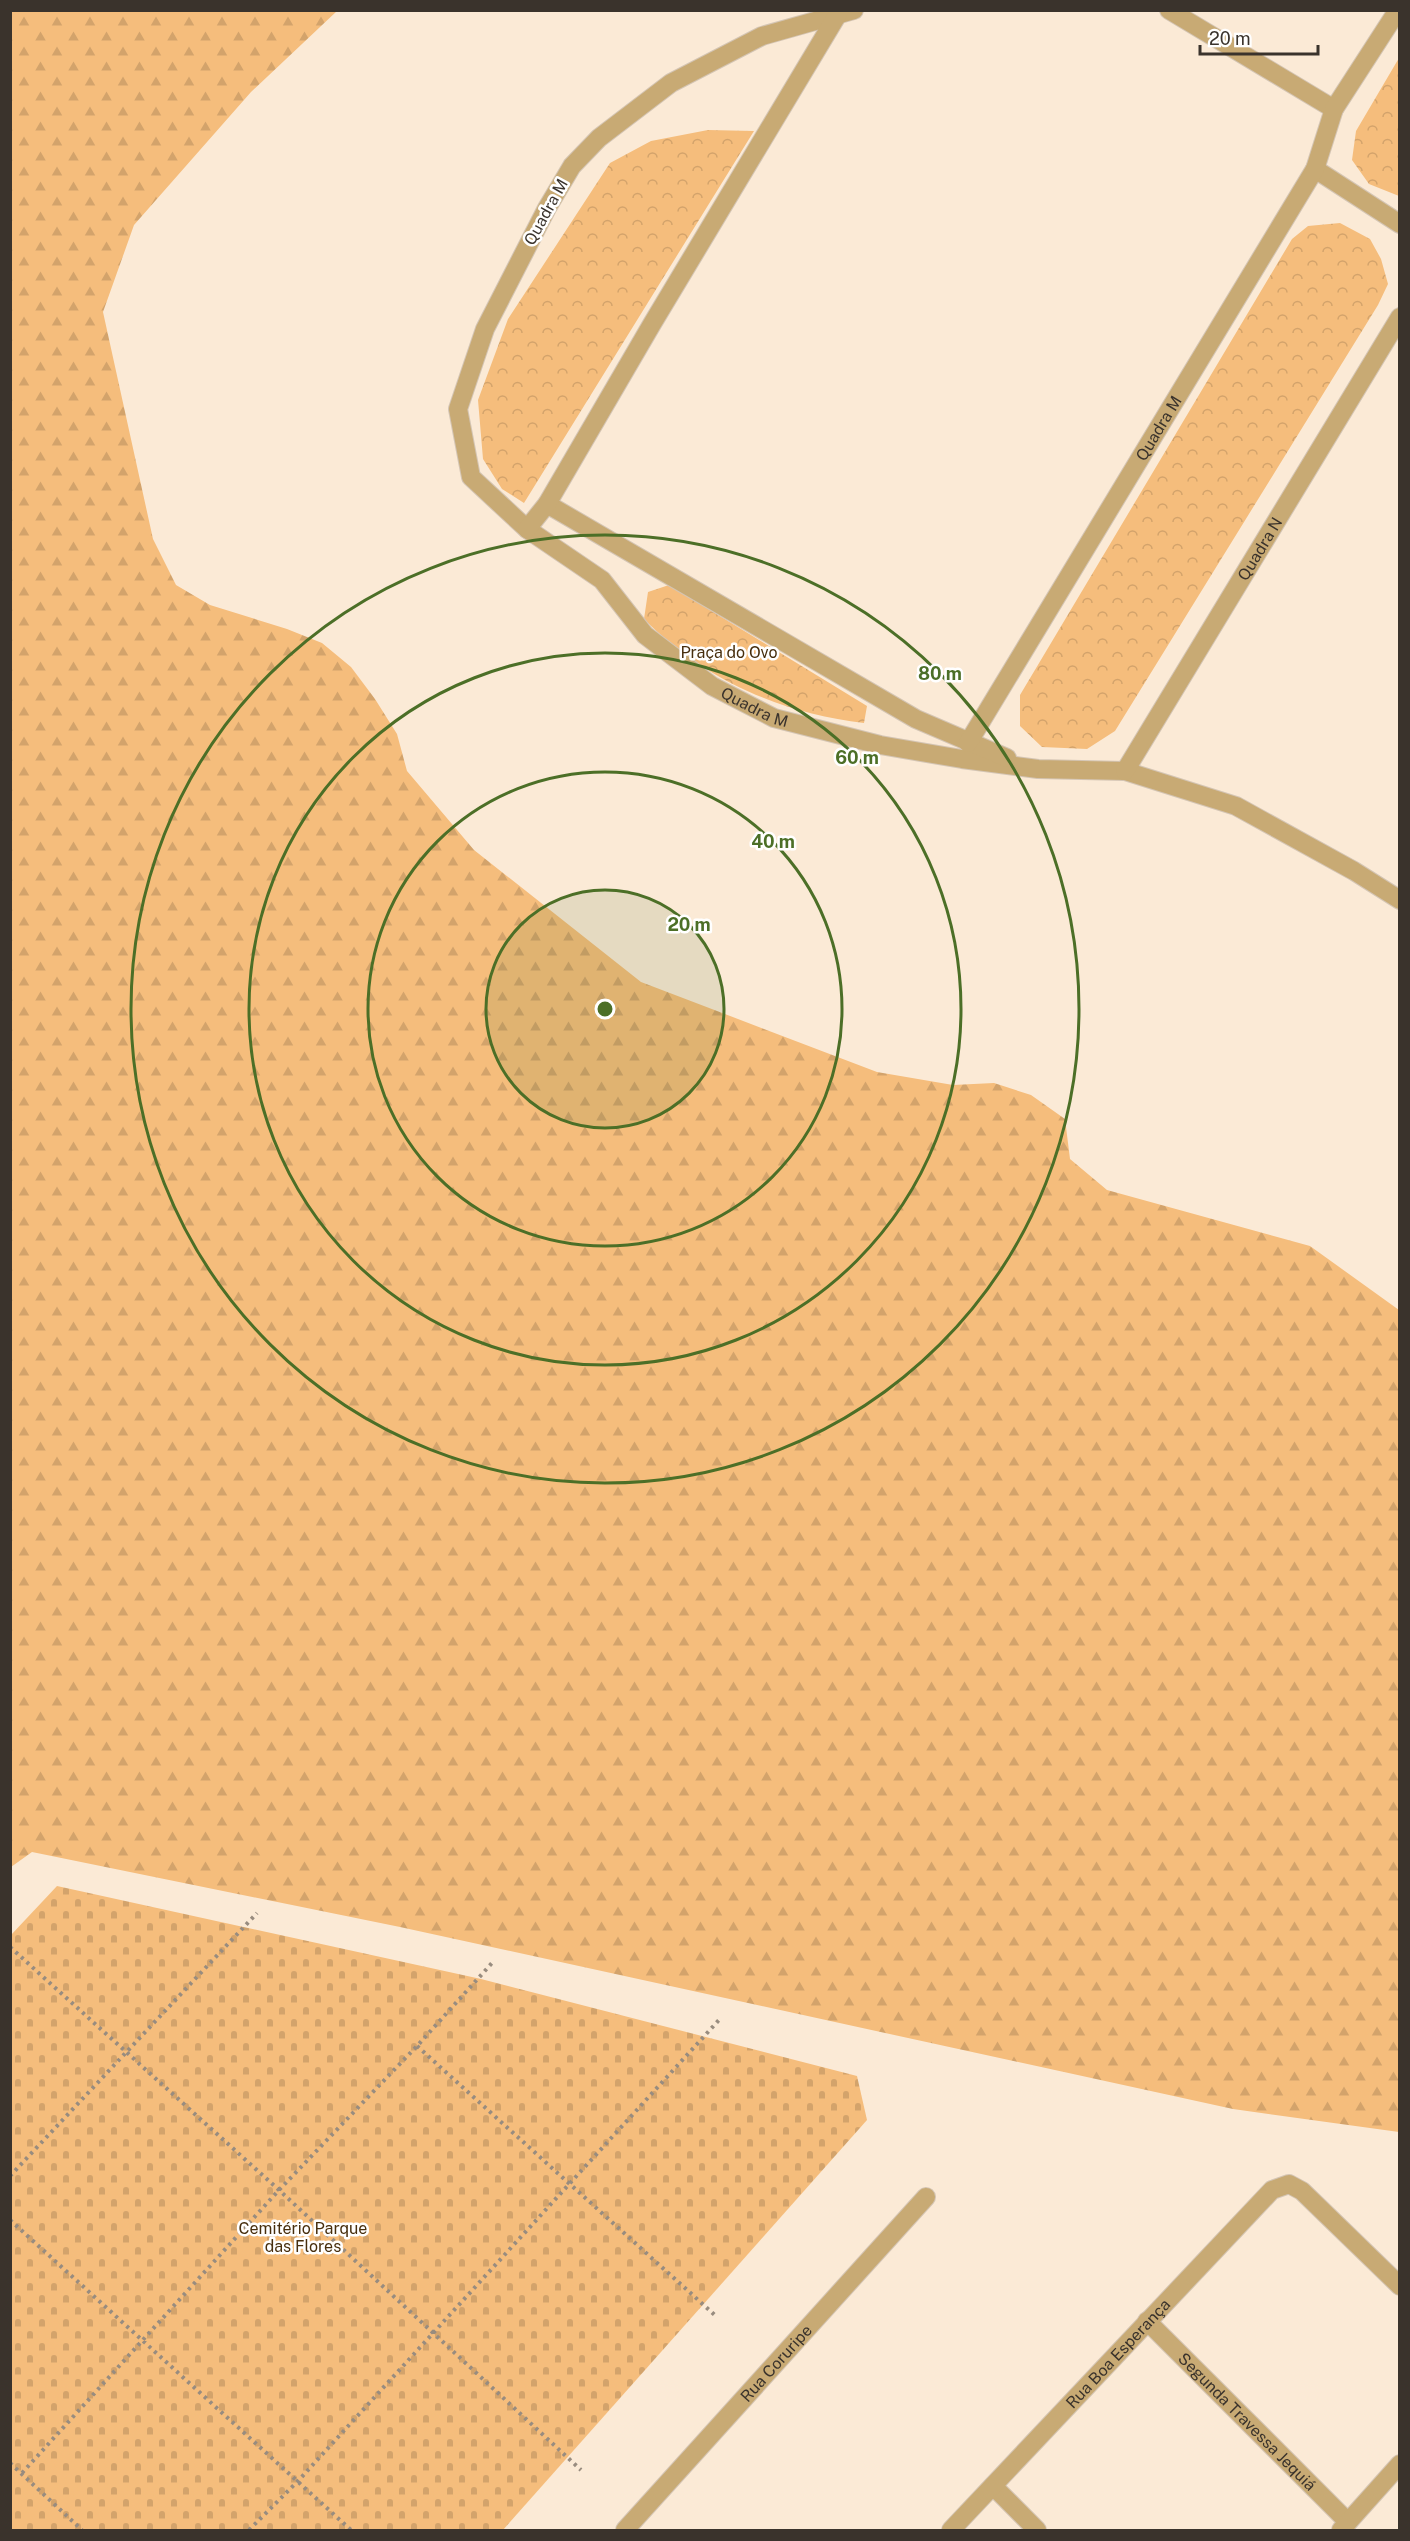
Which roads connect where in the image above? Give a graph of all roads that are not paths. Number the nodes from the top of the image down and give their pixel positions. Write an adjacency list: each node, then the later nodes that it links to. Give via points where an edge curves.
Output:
1 (1169, 10): 4 (street)
2 (1398, 10): 4 (street, Quadra M)
3 (846, 12): 8 (street, Quadra M, via 658,314); 9 (street, Quadra M, via 762,36 671,83 599,138 572,166 485,329 458,409 471,477)
4 (1334, 109): 5 (street, Quadra M)
5 (1315, 170): 6 (street); 10 (street, Quadra M)
6 (1400, 224)
7 (1398, 325): 12 (street, Quadra N)
8 (548, 504): 9 (street, Quadra M); 10 (street, Quadra M, via 849,681)
9 (527, 529): 11 (street, Quadra M, via 602,579 645,635 712,686 774,718 880,745)
10 (968, 743): 11 (street, Quadra M)
11 (1038, 769): 12 (street, Quadra M)
12 (1125, 771): 13 (street, Quadra M, via 1236,806)
13 (1400, 900)
14 (926, 2197): 20 (street, Rua Coruripe)
15 (1400, 2286): 16 (street, Rua Boa Esperança, via 1302,2191 1289,2184 1272,2190)
16 (1147, 2321): 18 (street, Rua Boa Esperança); 19 (street, Segunda Travessa Jequiá)
17 (1400, 2464): 19 (street)
18 (993, 2486): 21 (street, Rua Boa Esperança); 22 (street)
19 (1344, 2526)
20 (626, 2530)
21 (951, 2530)
22 (1037, 2530)

